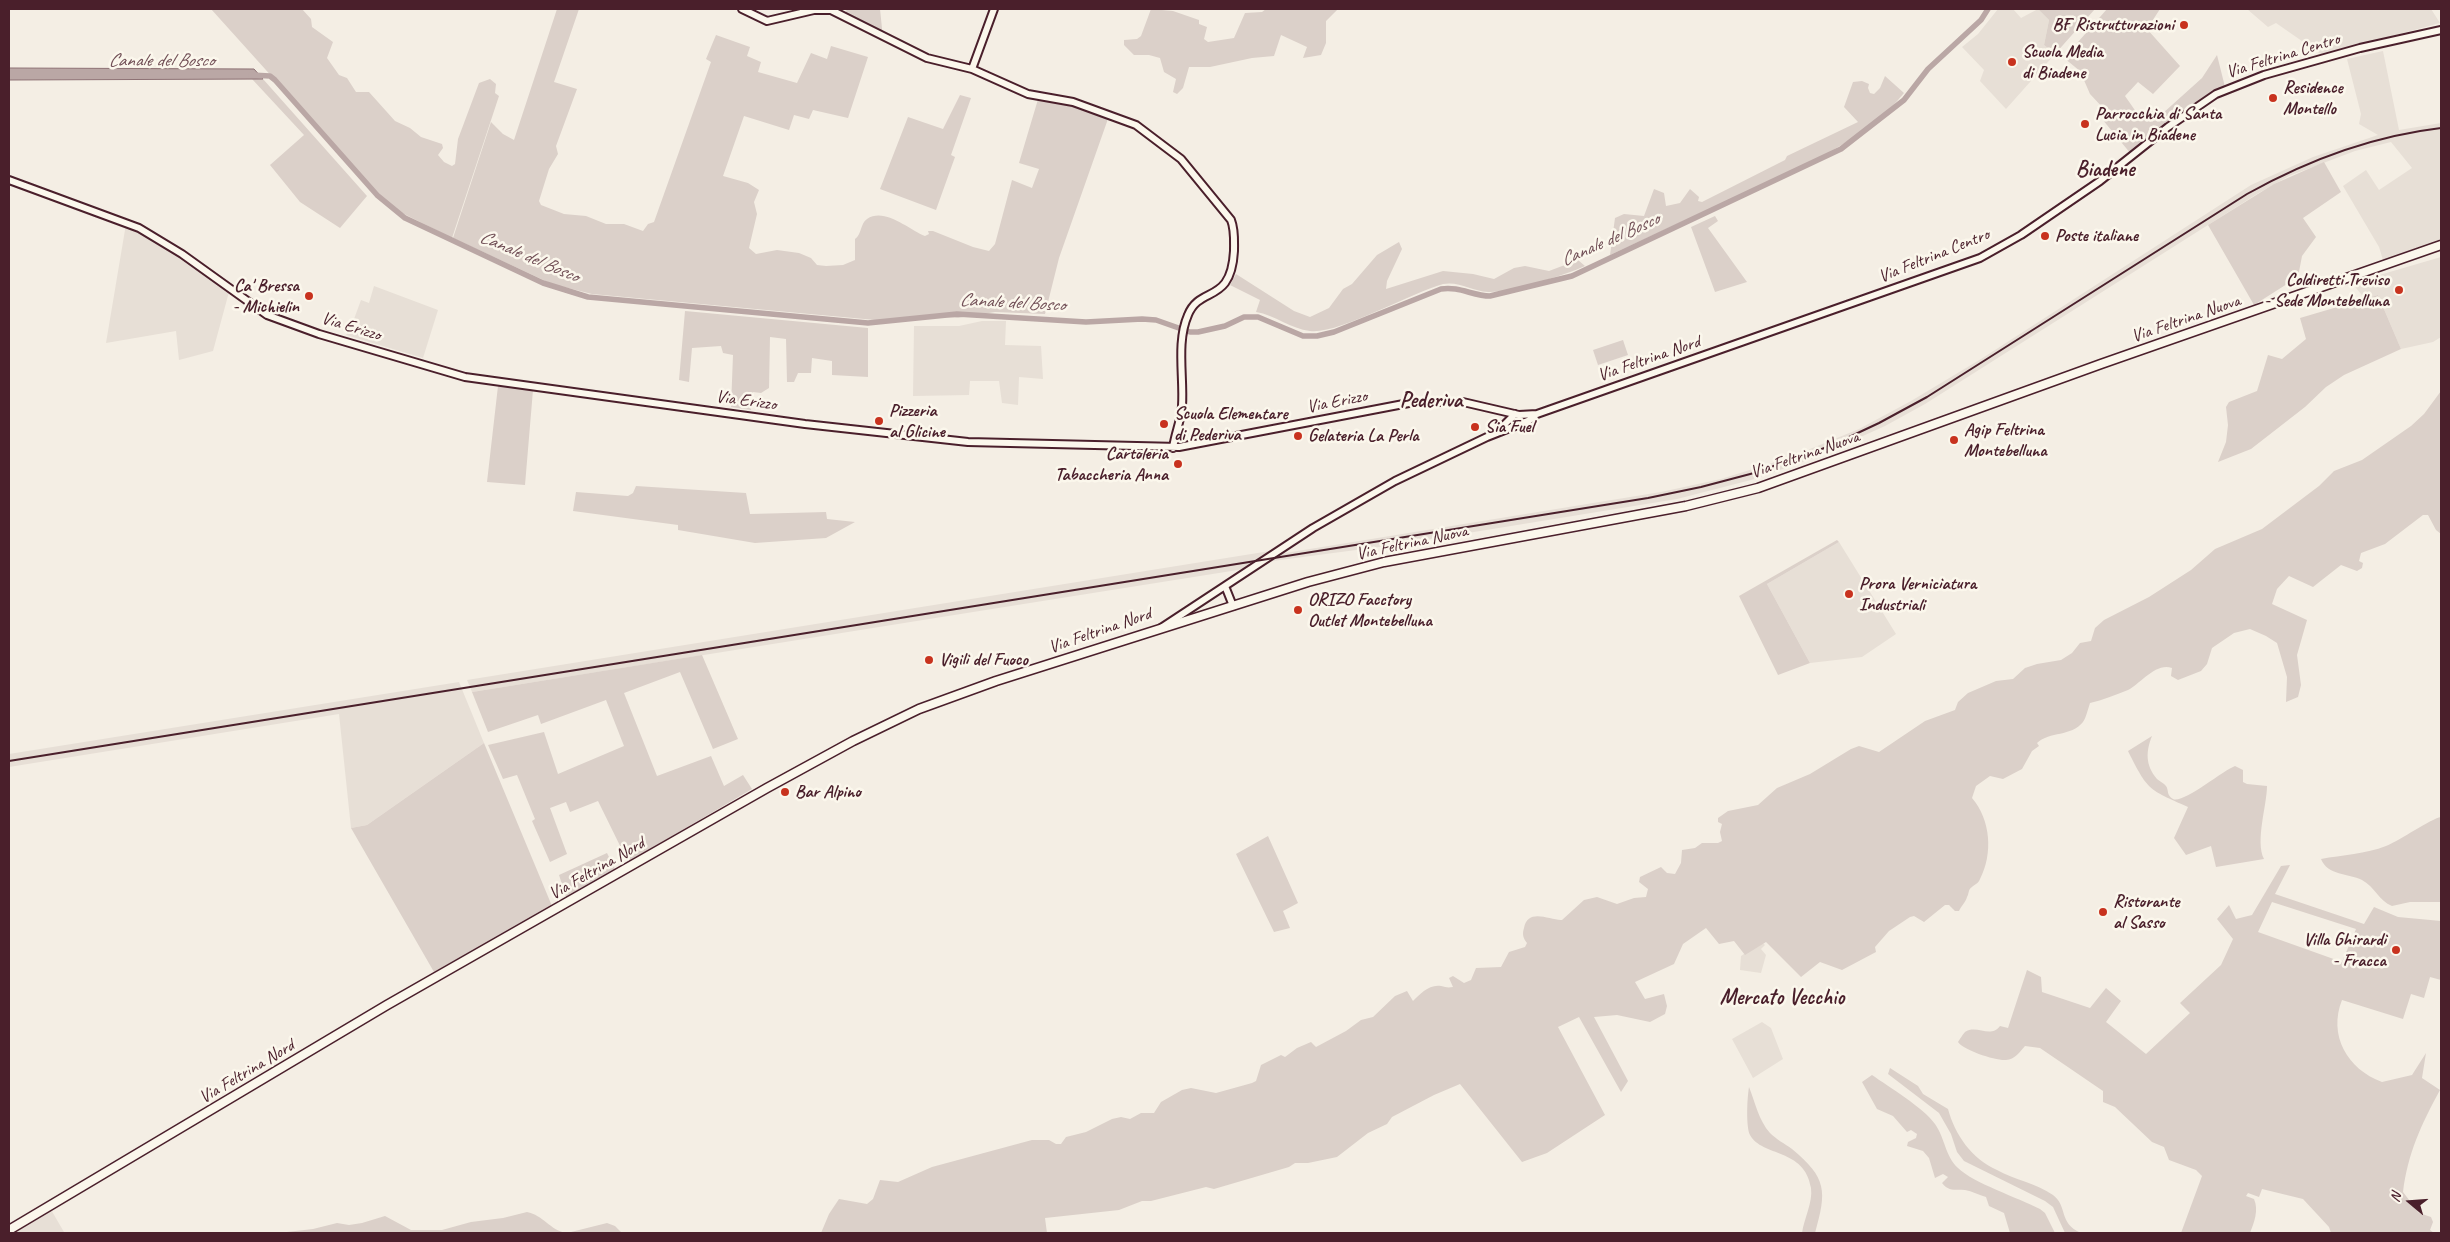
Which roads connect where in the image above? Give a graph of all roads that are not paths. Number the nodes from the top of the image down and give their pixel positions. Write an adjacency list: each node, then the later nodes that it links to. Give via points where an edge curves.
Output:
1 (742, 9): 4 (main road, via 768,21 814,10 831,10 927,58)
2 (994, 9): 4 (main road)
3 (2441, 28): 7 (main road, Via Feltrina Centro, via 2264,74 2229,87 2202,102 2096,184 2022,235 1986,255)
4 (972, 69): 14 (main road, via 1028,94 1073,102 1136,125 1176,153 1231,220 1234,257 1228,280 1219,290 1195,304 1184,328 1182,406)
5 (9, 180): 14 (main road, Via Erizzo, via 139,228 182,254 267,315 319,334 460,375 929,439)
6 (2441, 247): 16 (main road, Via Feltrina Nuova, via 2101,364 1758,488 1686,506 1384,562)
7 (1794, 324): 10 (main road, Via Feltrina Nord)
8 (1487, 408): 9 (main road, Via Erizzo); 12 (main road, via 1499,413); 14 (main road, Via Erizzo, via 1463,402 1414,402)
9 (1517, 414): 10 (main road); 11 (main road); 12 (main road, Via Feltrina Nord)
10 (1537, 414): 11 (main road, Via Feltrina Nord)
11 (1516, 426): 13 (main road, Via Feltrina Nord)
12 (1502, 427): 13 (main road, Via Feltrina Nord)
13 (1494, 434): 15 (main road, Via Feltrina Nord, via 1395,481 1313,528)
14 (1174, 448)
15 (1225, 586): 16 (main road); 17 (main road, Via Feltrina Nord)
16 (1232, 606): 17 (main road, Via Feltrina Nuova)
17 (1160, 628): 18 (main road, Via Feltrina Nord, via 996,681 920,709 853,741 387,1005)
18 (9, 1230)

